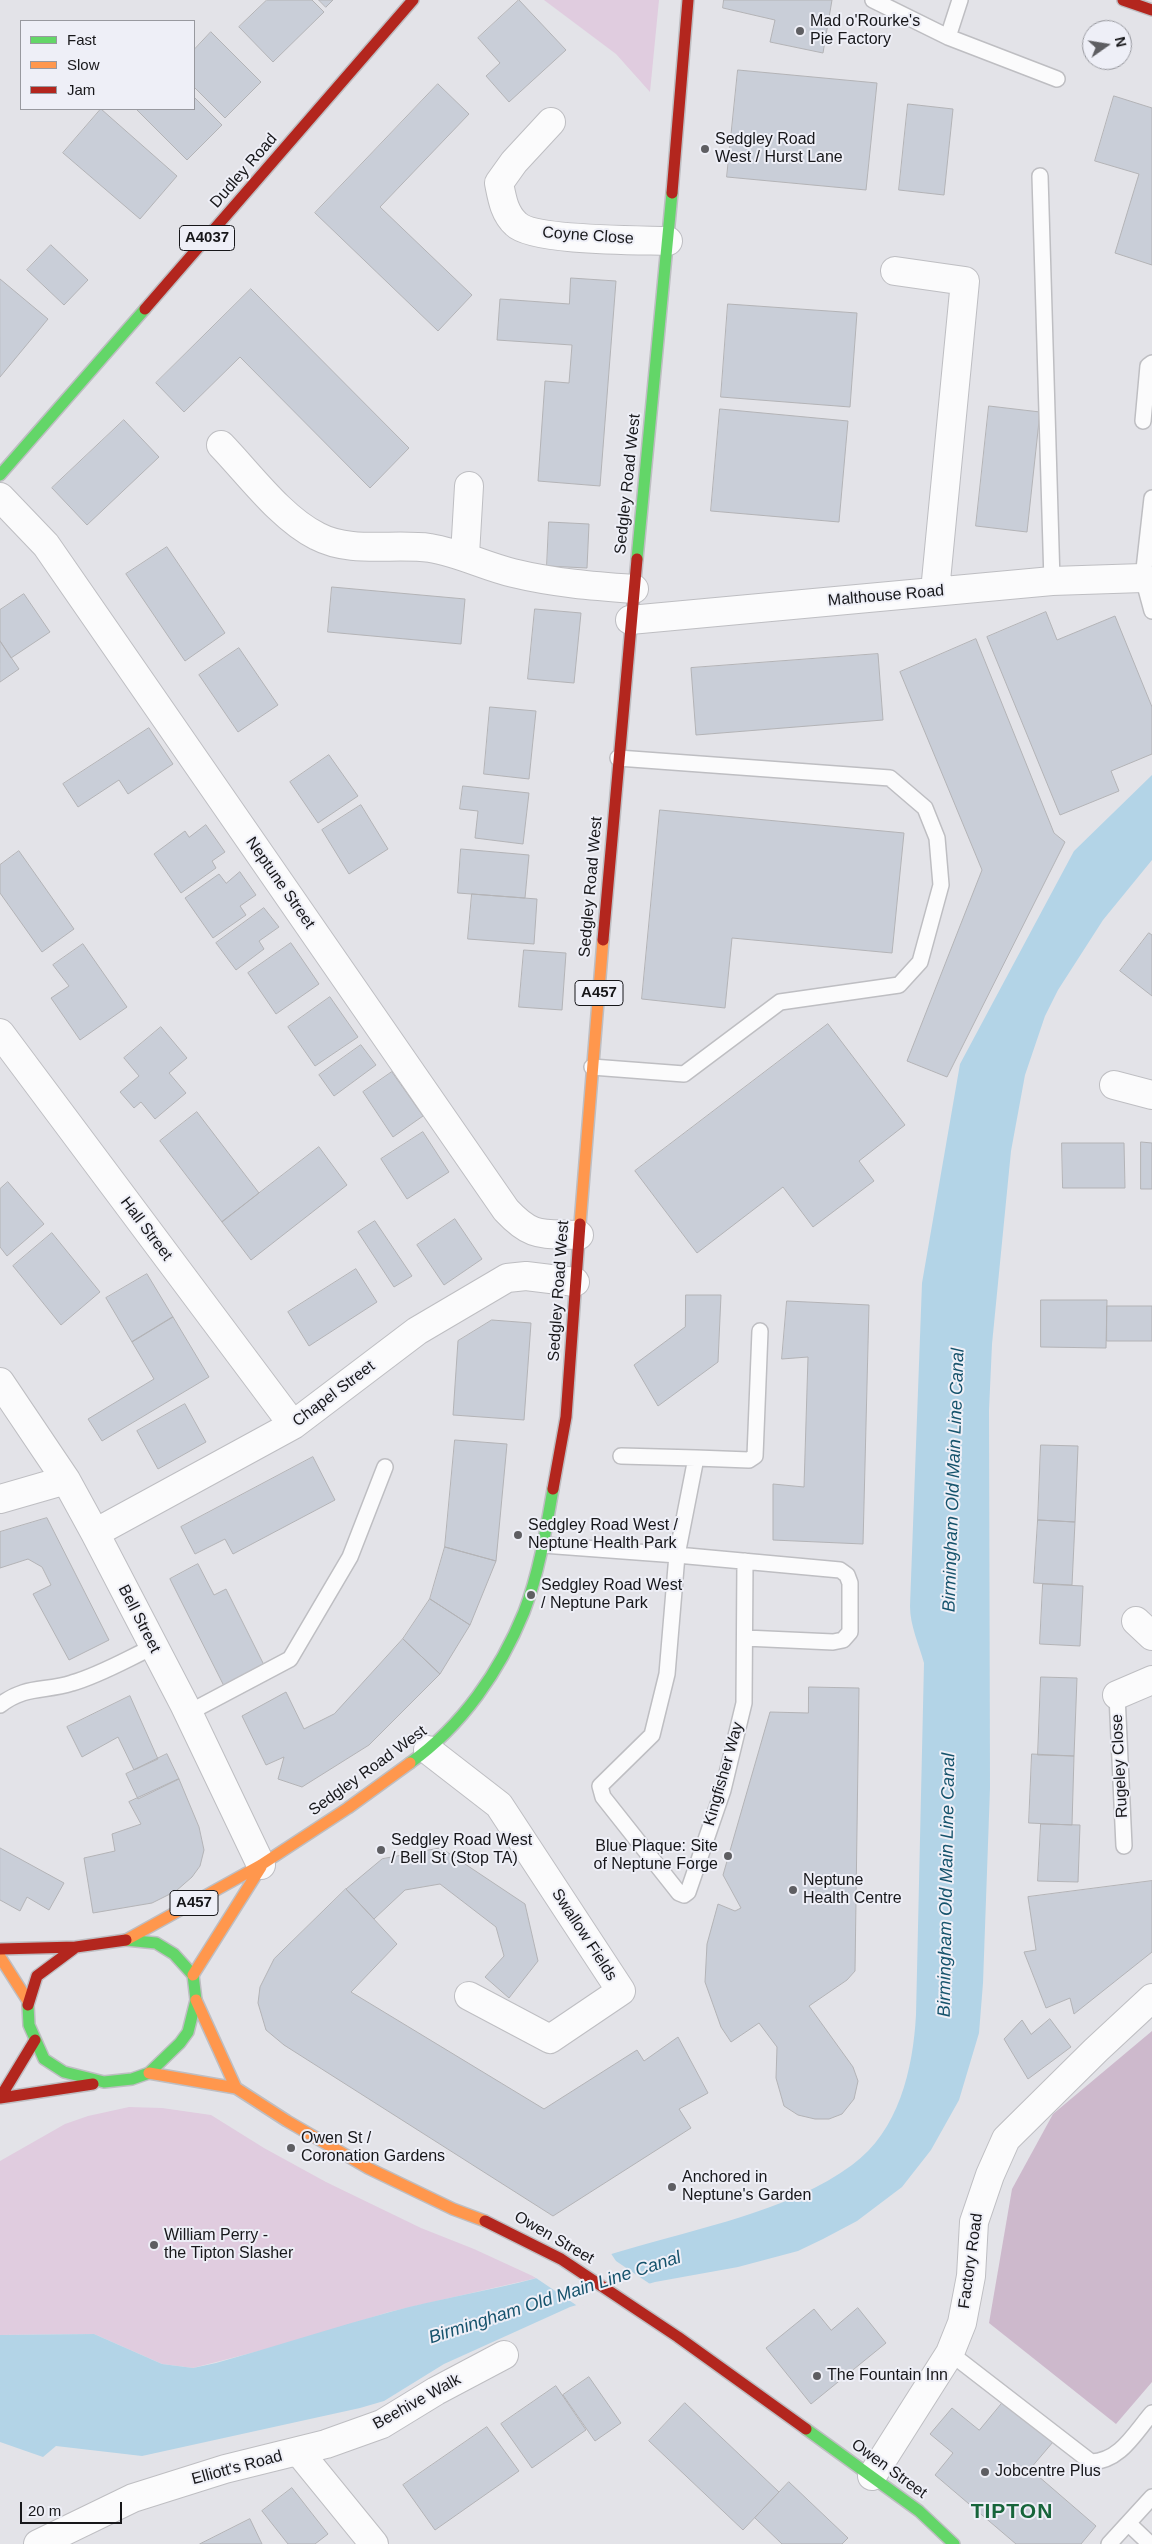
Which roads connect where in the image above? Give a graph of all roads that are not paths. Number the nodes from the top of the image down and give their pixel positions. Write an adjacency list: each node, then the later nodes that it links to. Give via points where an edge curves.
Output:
1 (413, 0): 16 (main road, Dudley Road / A4037)
2 (688, 0): 11 (main road, Sedgley Road West / A457)
3 (873, 0): 7 (lane)
4 (960, 0): 7 (lane)
5 (1123, 0): 6 (main road)
6 (1152, 10)
7 (948, 37): 8 (lane)
8 (1057, 79)
9 (551, 122): 11 (street, Coyne Close, via 499,182 503,205 517,226 542,235)
10 (1040, 176): 22 (lane)
11 (668, 241): 23 (main road, Sedgley Road West / A457)
12 (895, 271): 24 (street, via 965,281)
13 (1152, 363): 14 (lane, via 1148,366)
14 (1143, 420)
15 (221, 445): 20 (street, via 291,518 317,536 340,545 428,548)
16 (0, 475)
17 (469, 486): 20 (street)
18 (0, 497): 32 (street, Neptune Street, via 46,545 506,1210 532,1232)
19 (1152, 498): 21 (lane)
20 (465, 555): 23 (street, via 511,572 565,584)
21 (1147, 578): 22 (street, Malthouse Road); 25 (lane)
22 (1052, 581): 24 (street, Malthouse Road)
23 (634, 589): 26 (main road, Sedgley Road West / A457)
24 (935, 591): 26 (street, Malthouse Road)
25 (1152, 611)
26 (630, 620): 27 (main road, Sedgley Road West / A457)
27 (618, 758): 29 (main road, Sedgley Road West / A457); 29 (lane, via 890,778 925,808 938,838 940,884 920,962 899,985 780,1002 684,1074)
28 (0, 1034): 36 (street, Hall Street)
29 (592, 1067): 32 (main road, Sedgley Road West / A457)
30 (1114, 1085): 31 (street)
31 (1152, 1095)
32 (578, 1235): 33 (main road, Sedgley Road West / A457)
33 (575, 1282): 36 (street, Chapel Street, via 526,1276 507,1278 417,1332); 43 (main road, Sedgley Road West / A457, via 566,1417)
34 (760, 1331): 38 (lane, via 754,1456 749,1460)
35 (0, 1382): 40 (street, Bell Street)
36 (293, 1425): 42 (street, Chapel Street)
37 (622, 1456): 38 (lane)
38 (696, 1458): 44 (lane, Kingfisher Way)
39 (385, 1467): 51 (lane, via 350,1557 290,1659)
40 (66, 1480): 41 (street); 42 (street, Bell Street)
41 (0, 1499)
42 (95, 1533): 47 (street, Bell Street)
43 (543, 1545): 44 (lane); 52 (main road, Sedgley Road West / A457, via 524,1611 501,1659 462,1717)
44 (678, 1554): 45 (lane); 46 (lane, Kingfisher Way, via 666,1674 652,1735 600,1786 602,1797 679,1894 688,1892 723,1790 744,1703)
45 (746, 1561): 46 (lane, Kingfisher Way); 46 (lane, via 840,1570 850,1583 850,1632 843,1640 833,1642)
46 (745, 1638)
47 (153, 1647): 50 (lane, via 72,1684 39,1688 11,1697); 51 (street, Bell Street)
48 (1152, 1680): 49 (street, Rugeley Close)
49 (1117, 1696): 53 (lane, Rugeley Close)
50 (0, 1705)
51 (188, 1714): 54 (street, Bell Street)
52 (428, 1750): 54 (main road, Sedgley Road West / A457); 60 (street, Swallow Fields, via 499,1805 621,1991 550,2039)
53 (1124, 1846)
54 (262, 1866): 55 (main road, Sedgley Road West / A457); 59 (main road, Sedgley Road West / A457)
55 (126, 1940): 56 (main road, A457); 59 (main road, A457, via 156,1943 174,1954)
56 (76, 1947): 57 (main road); 63 (main road, A457, via 37,1976)
57 (0, 1949)
58 (0, 1957): 63 (main road)
59 (193, 1975): 62 (main road, A457)
60 (469, 1996)
61 (1152, 1998): 69 (street, Factory Road, via 1006,2139 974,2222 971,2276 962,2323)
62 (196, 2000): 65 (main road, A457, via 188,2032 180,2044); 67 (main road)
63 (28, 2001): 64 (main road, A457)
64 (35, 2040): 66 (main road, A457, via 44,2059 64,2072); 68 (main road, A457)
65 (149, 2072): 66 (main road, A457); 67 (main road)
66 (104, 2082): 68 (main road, A457)
67 (236, 2088): 73 (main road, Owen Street, via 368,2168 454,2209 501,2227 562,2259)
68 (0, 2098)
69 (950, 2353): 71 (lane, via 1091,2462 1104,2462 1116,2456); 73 (street, Factory Road)
70 (504, 2355): 72 (street, Beehive Walk, via 382,2424)
71 (1152, 2413)
72 (299, 2452): 76 (street, Elliott's Road, via 225,2469 133,2498); 77 (street)
73 (872, 2476): 78 (main road, Owen Street, via 919,2511)
74 (1152, 2497): 75 (lane)
75 (1128, 2524): 79 (lane); 80 (lane)
76 (38, 2544)
77 (374, 2544)
78 (954, 2544)
79 (1109, 2544)
80 (1150, 2544)

